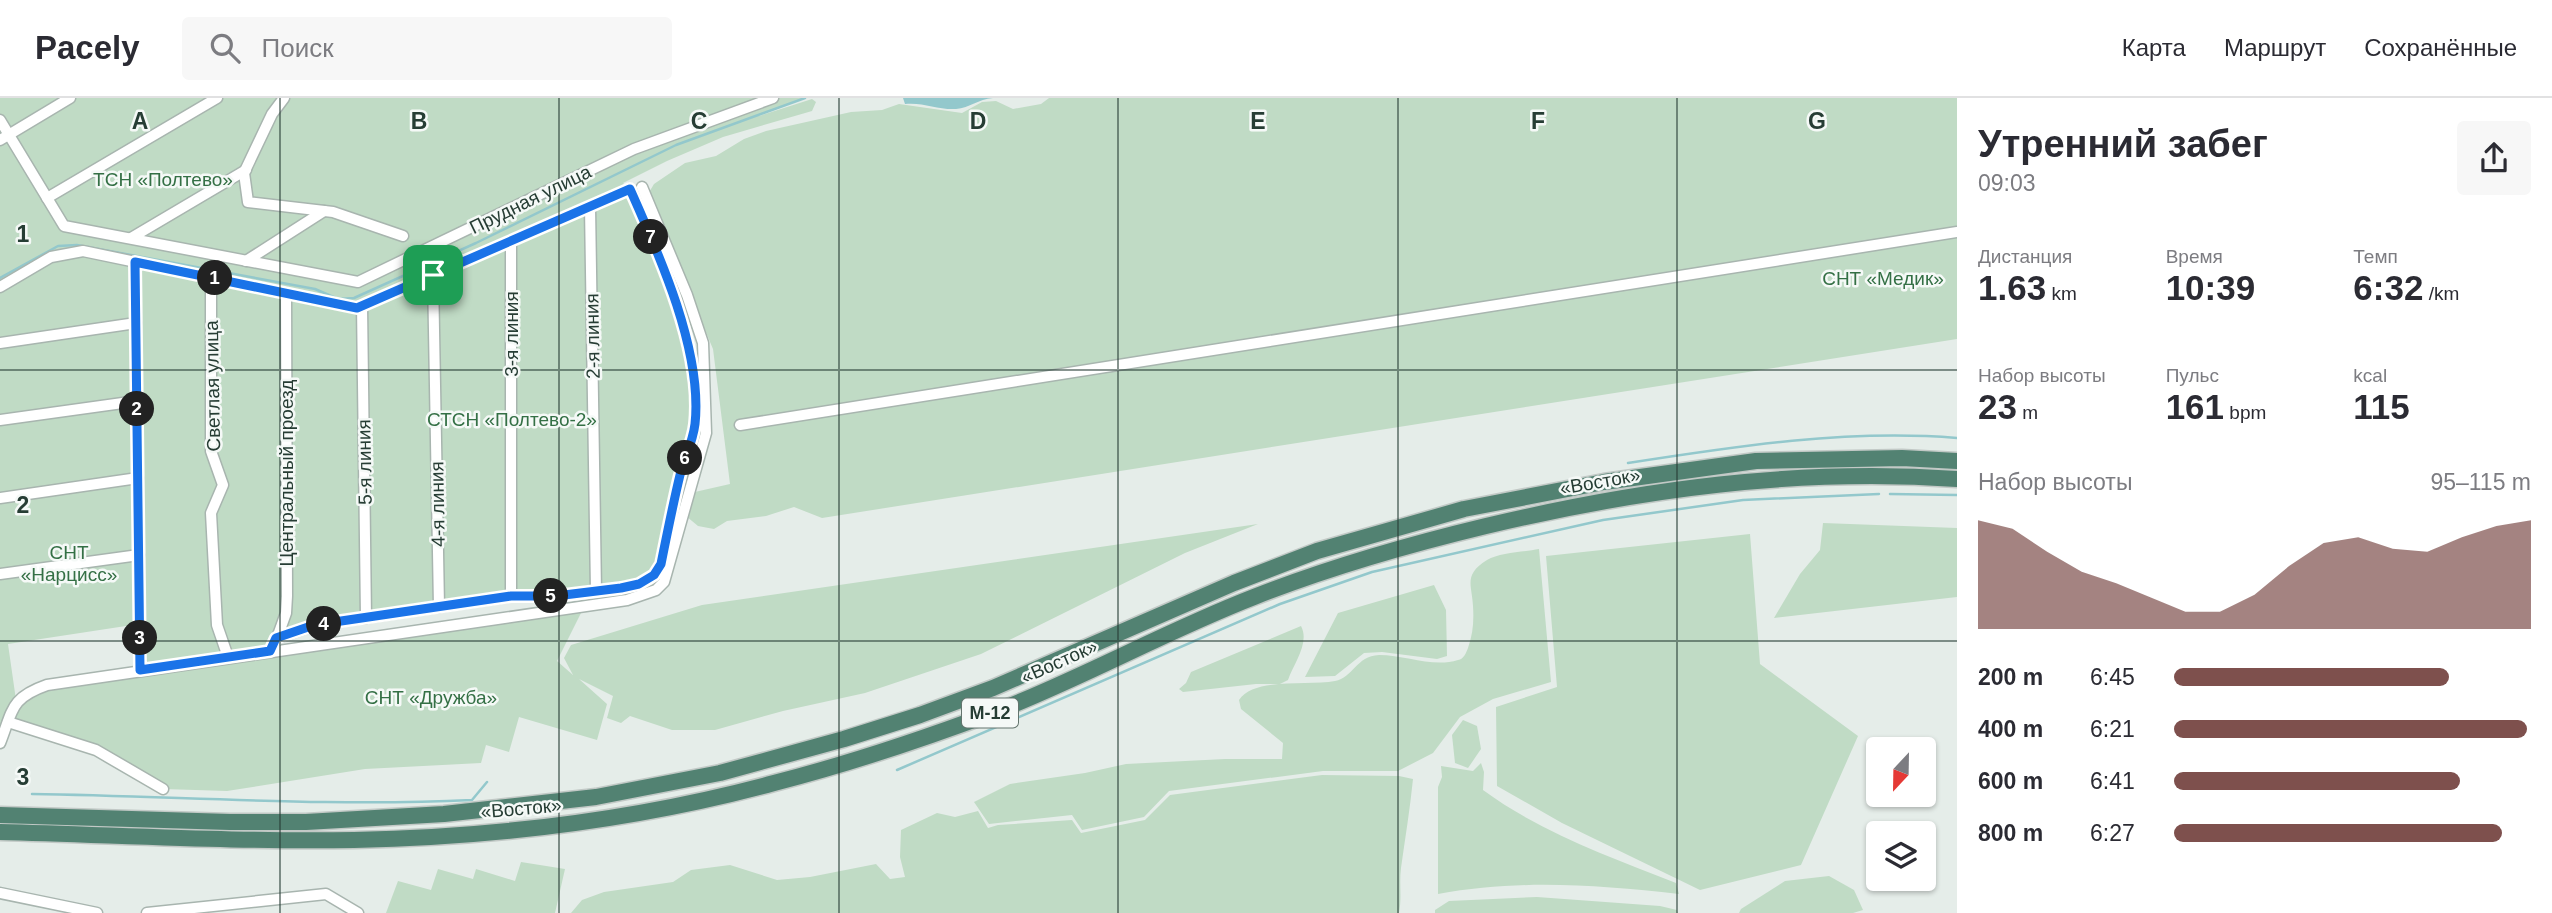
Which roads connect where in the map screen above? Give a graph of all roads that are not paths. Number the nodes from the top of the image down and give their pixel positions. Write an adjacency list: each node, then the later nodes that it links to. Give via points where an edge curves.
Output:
1 (70, 98): 6 (street)
2 (217, 98): 9 (street)
3 (284, 98): 7 (street)
4 (773, 98): 16 (street, Прудная улица, via 634,149 358,282)
5 (0, 120): 6 (street, Прудная улица)
6 (4, 137): 9 (street, Прудная улица)
7 (246, 170): 11 (street, via 248,202); 14 (street)
8 (642, 187): 39 (street, via 688,295 703,343 706,433 664,582 656,590 627,600)
9 (47, 198): 14 (street, Прудная улица, via 64,226)
10 (590, 206): 15 (street); 34 (street, 2-я линия); 34 (street, via 630,189 656,247 687,342 695,424 661,564 639,584)
11 (324, 211): 13 (street); 16 (street)
12 (1957, 232): 27 (street)
13 (403, 236)
14 (131, 238): 16 (street, Прудная улица)
15 (510, 241): 18 (street); 35 (street, 3-я линия)
16 (246, 261)
17 (135, 262): 19 (street); 20 (street, via 66,252); 23 (street)
18 (433, 275): 22 (street); 36 (street, 4-я линия)
19 (211, 277): 21 (street); 40 (street, Светлая улица, via 211,451 223,485 211,513 217,625)
20 (0, 286)
21 (286, 293): 22 (street, via 357,308); 38 (street, Центральный проезд, via 287,596)
22 (362, 305): 37 (street, 5-я линия)
23 (136, 323): 24 (street); 25 (street)
24 (0, 343)
25 (137, 401): 26 (street); 29 (street)
26 (0, 420)
27 (740, 425)
28 (1957, 461): 45 (highway, «Восток» / М-12, via 1889,457 1756,461 1604,482 1464,509 1317,551 920,715 720,774 620,793 444,814 306,821)
29 (138, 478): 31 (street); 32 (street)
30 (1957, 480): 46 (highway, «Восток» / М-12, via 1840,476 1681,488 1535,514 1398,547 1250,598 997,711 858,759 698,803 568,825 445,836 308,839)
31 (0, 498)
32 (139, 555): 33 (street); 41 (street)
33 (0, 574)
34 (596, 591): 35 (street)
35 (511, 596): 36 (street)
36 (439, 607): 37 (street)
37 (366, 618): 38 (street, via 314,625)
38 (276, 638): 39 (street, Центральный проезд)
39 (270, 651): 40 (street)
40 (228, 657): 41 (street)
41 (140, 670): 42 (street, via 34,689 16,701)
42 (8, 722): 43 (street); 44 (street, via 96,750)
43 (0, 743)
44 (163, 789)
45 (0, 815)
46 (0, 832)
47 (0, 893): 48 (street)
48 (97, 913)
49 (147, 913): 50 (street, via 326,894)
50 (358, 913)

